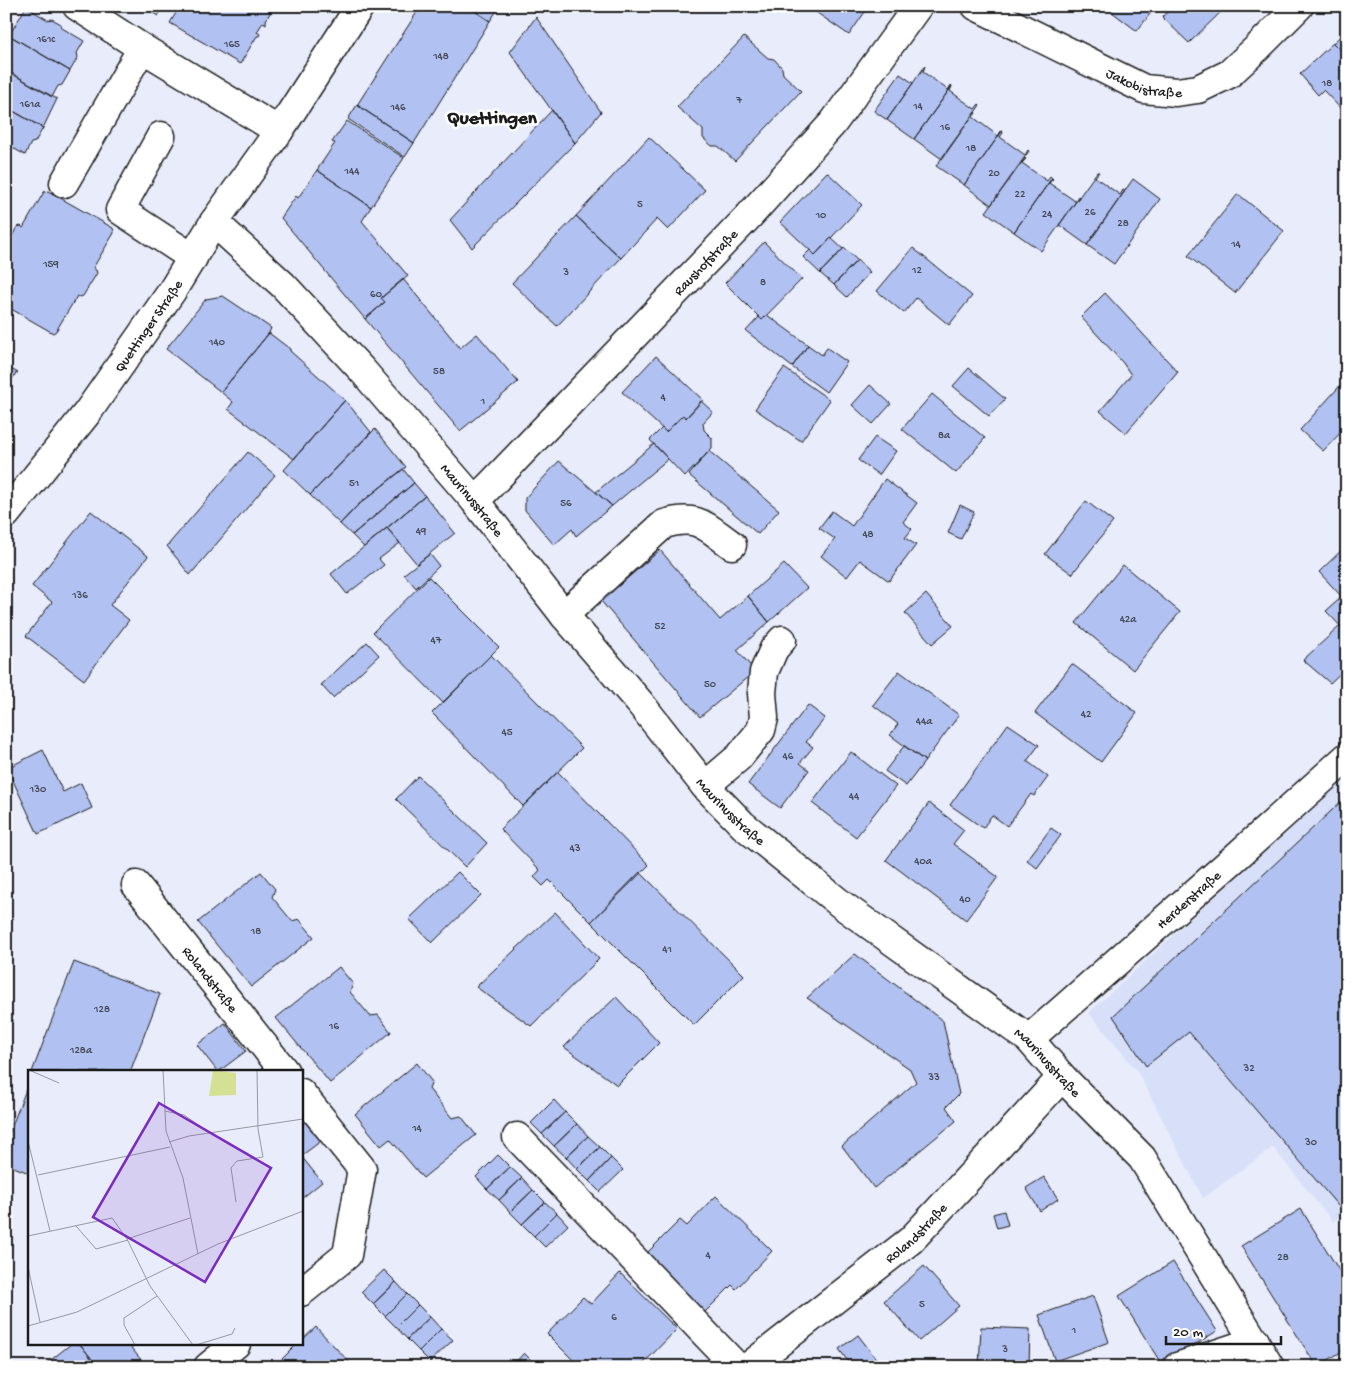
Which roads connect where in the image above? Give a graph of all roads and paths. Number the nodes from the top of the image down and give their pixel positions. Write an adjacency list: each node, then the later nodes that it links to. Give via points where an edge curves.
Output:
1 (77, 6): 6 (street)
2 (360, 6): 7 (street, Quettinger Straße)
3 (918, 6): 12 (street, Raushofstraße, via 833,123 749,216)
4 (976, 6): 5 (street, Jakobistraße, via 1144,88 1176,92 1198,89 1229,74)
5 (1299, 6)
6 (142, 48): 7 (street); 9 (street)
7 (279, 131): 10 (street, Quettinger Straße)
8 (162, 136): 11 (street, via 120,210)
9 (64, 183)
10 (214, 222): 11 (street, Quettinger Straße); 12 (street, Maurinusstraße, via 290,292)
11 (193, 258): 13 (street, Quettinger Straße, via 87,413)
12 (475, 501): 15 (street, Maurinusstraße)
13 (6, 514)
14 (732, 545): 15 (street, via 698,521 681,519 664,524)
15 (564, 615): 18 (street, Maurinusstraße, via 640,703)
16 (782, 640): 18 (street, via 774,649 764,672 762,730 739,757)
17 (1347, 757): 20 (street, Herderstraße)
18 (704, 786): 20 (street, Maurinusstraße, via 743,825 842,905)
19 (136, 885): 21 (street, Rolandstraße)
20 (1028, 1039): 22 (street, Maurinusstraße)
21 (282, 1070)
22 (1062, 1077): 26 (street, Maurinusstraße, via 1142,1158); 30 (street, Rolandstraße, via 910,1240)
23 (302, 1094): 25 (street, via 362,1170 347,1255)
24 (517, 1137): 29 (street)
25 (302, 1291)
26 (1255, 1341): 31 (street); 32 (street, Maurinusstraße)
27 (234, 1346): 28 (street)
28 (208, 1367)
29 (737, 1367)
30 (748, 1367)
31 (1177, 1367)
32 (1270, 1367)

